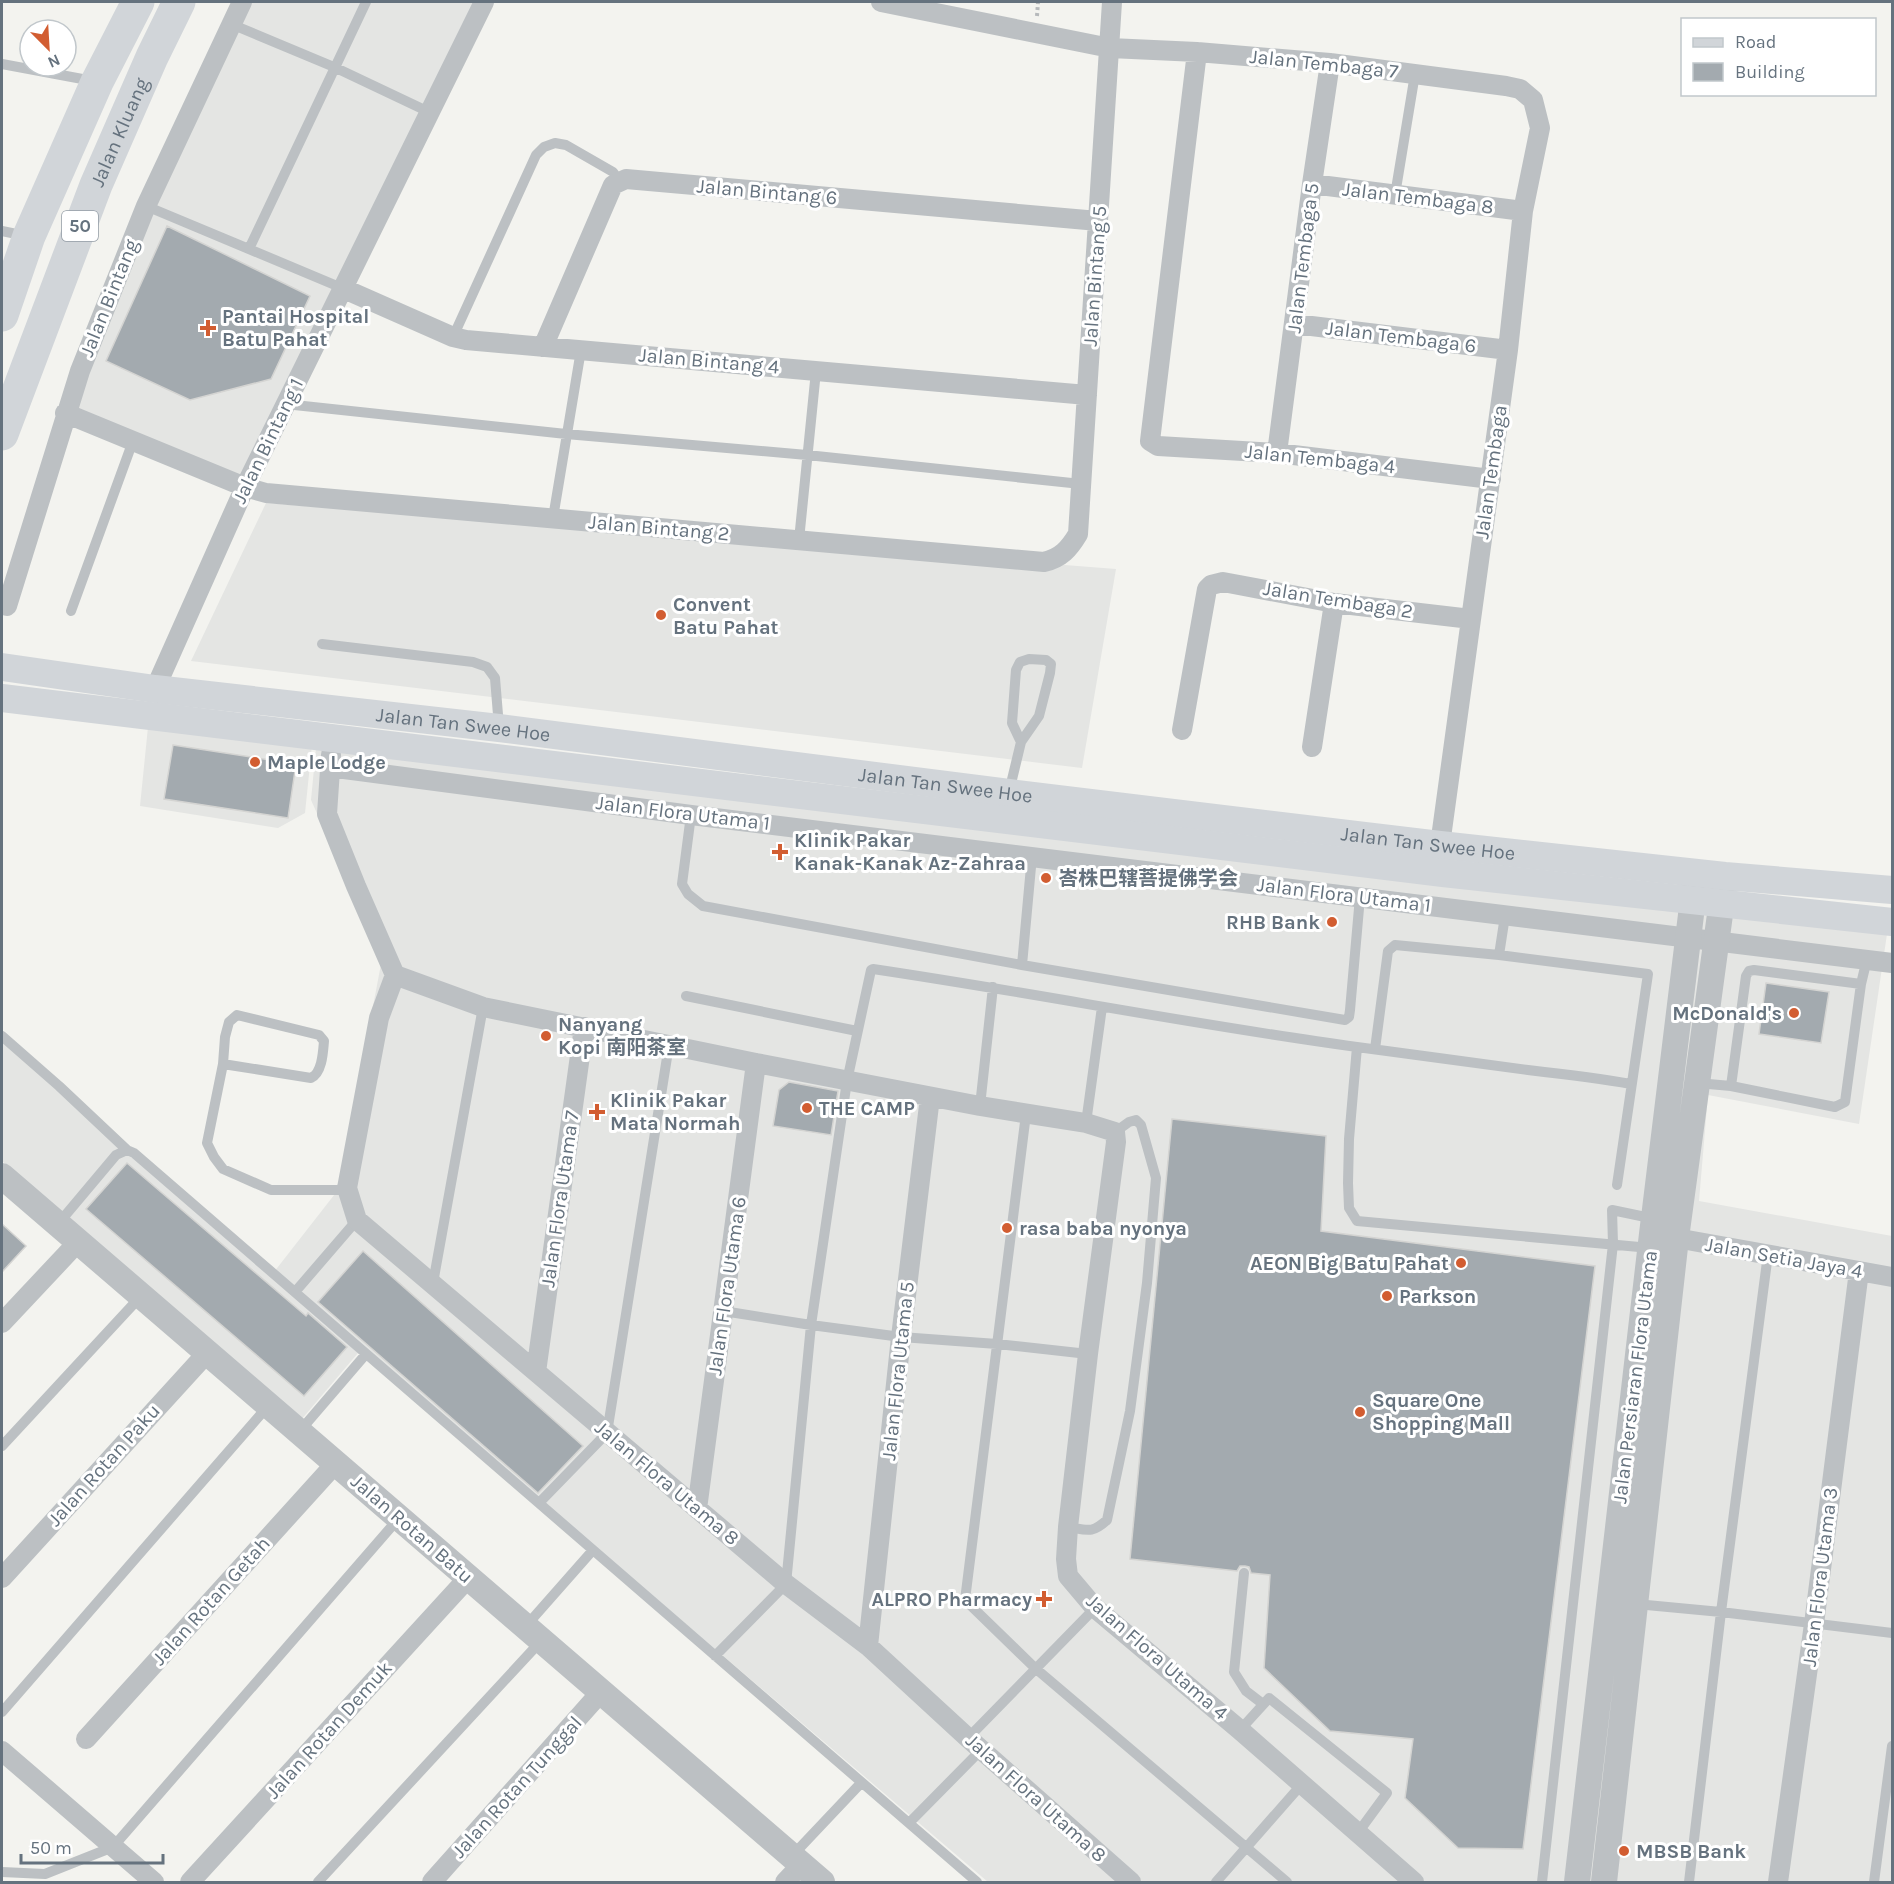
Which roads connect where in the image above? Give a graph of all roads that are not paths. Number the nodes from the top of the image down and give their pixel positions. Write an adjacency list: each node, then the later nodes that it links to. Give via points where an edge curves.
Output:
1 (138, 2): 16 (highway, Jalan Kluang / 50)
2 (179, 2): 38 (highway, Jalan Kluang / 50, via 96,185)
3 (242, 2): 9 (street, Jalan Bintang)
4 (366, 2): 14 (lane)
5 (484, 2): 18 (street, Jalan Bintang 1)
6 (881, 2): 8 (street, Jalan Tembaga 7)
7 (1112, 2): 10 (street, Jalan Bintang 5)
8 (959, 9): 10 (street, Jalan Tembaga 7)
9 (231, 24): 14 (lane); 22 (street, Jalan Bintang)
10 (1110, 48): 11 (street, Jalan Tembaga 7); 24 (street, Jalan Bintang 5)
11 (1197, 52): 12 (street, Jalan Tembaga 7); 41 (street, Jalan Tembaga 4, via 1150,441 1158,446)
12 (1330, 63): 15 (street, Jalan Tembaga 7); 20 (street, Jalan Tembaga 5)
13 (2, 64): 16 (lane)
14 (334, 67): 18 (lane); 26 (lane)
15 (1415, 74): 17 (street, Jalan Tembaga 7, via 1520,89); 21 (lane)
16 (97, 82): 25 (highway, Jalan Kluang / 50)
17 (1533, 100): 23 (street, Jalan Tembaga, via 1540,128)
18 (429, 112): 27 (street, Jalan Bintang 1)
19 (620, 182): 24 (street, Jalan Bintang 6, via 626,179); 30 (lane, via 613,172 566,145 544,147 536,155); 31 (street, via 613,186)
20 (1312, 184): 21 (street, Jalan Tembaga 8); 29 (street, Jalan Tembaga 5)
21 (1395, 195): 23 (street, Jalan Tembaga 8)
22 (146, 206): 26 (lane); 37 (street, Jalan Bintang)
23 (1523, 211): 33 (street, Jalan Tembaga)
24 (1098, 221): 35 (street, Jalan Bintang 5)
25 (15, 234): 28 (highway, Jalan Kluang / 50)
26 (249, 249): 27 (lane)
27 (342, 288): 30 (street, Jalan Bintang 4); 36 (street, Jalan Bintang 1)
28 (2, 315)
29 (1295, 324): 33 (street, Jalan Tembaga 6); 41 (street, Jalan Tembaga 5)
30 (453, 337): 31 (street, Jalan Bintang 4)
31 (543, 346): 32 (street, Jalan Bintang 4)
32 (581, 350): 34 (street, Jalan Bintang 4); 39 (lane)
33 (1508, 350): 43 (street, Jalan Tembaga)
34 (816, 371): 35 (street, Jalan Bintang 4); 42 (lane)
35 (1087, 395): 44 (street, Jalan Bintang 5)
36 (285, 404): 39 (lane); 45 (street, Jalan Bintang 1)
37 (65, 413): 40 (street, Jalan Bintang 2); 50 (street, Jalan Bintang)
38 (2, 434)
39 (566, 434): 42 (lane); 46 (lane)
40 (133, 441): 45 (street, Jalan Bintang 2); 51 (lane)
41 (1277, 453): 43 (street, Jalan Tembaga 4)
42 (807, 455): 44 (lane); 47 (lane)
43 (1491, 479): 52 (street, Jalan Tembaga)
44 (1081, 484): 48 (street, Jalan Bintang 5, via 1077,534)
45 (245, 487): 46 (street, Jalan Bintang 2, via 266,493); 55 (street, Jalan Bintang 1)
46 (553, 518): 47 (street, Jalan Bintang 2)
47 (799, 540): 48 (street, Jalan Bintang 2, via 1044,562)
48 (1069, 549)
49 (1334, 603): 52 (street, Jalan Tembaga 2); 58 (street, Jalan Tembaga 2, via 1223,582 1211,585 1207,589); 61 (street)
50 (7, 606)
51 (71, 611)
52 (1471, 619): 65 (street, Jalan Tembaga)
53 (322, 644): 57 (lane, via 473,662 487,667 495,678)
54 (2, 667): 55 (main road, Jalan Tan Swee Hoe)
55 (155, 689): 57 (main road, Jalan Tan Swee Hoe)
56 (2, 698): 59 (main road, Jalan Tan Swee Hoe)
57 (499, 728): 63 (main road, Jalan Tan Swee Hoe)
58 (1182, 730)
59 (334, 737): 62 (street); 67 (main road, Jalan Tan Swee Hoe, via 1432,871)
60 (1021, 742): 60 (lane, via 1039,716 1050,673 1051,664 1046,660 1029,658 1020,662 1016,670 1012,723); 63 (lane)
61 (1312, 747)
62 (329, 767): 64 (street, Jalan Flora Utama 1); 79 (street, via 327,814)
63 (1009, 793): 65 (main road, Jalan Tan Swee Hoe)
64 (691, 815): 66 (street, Jalan Flora Utama 1); 78 (lane, via 682,884 704,906)
65 (1440, 845): 67 (main road, Jalan Tan Swee Hoe)
66 (1032, 856): 70 (street, Jalan Flora Utama 1); 78 (lane)
67 (1694, 886): 68 (main road, Jalan Tan Swee Hoe); 73 (street, Jalan Persiaran Flora Utama)
68 (1723, 889): 69 (main road, Jalan Tan Swee Hoe); 72 (main road, Jalan Tan Swee Hoe); 74 (street, Jalan Persiaran Flora Utama)
69 (1893, 890)
70 (1360, 897): 71 (street, Jalan Flora Utama 1); 78 (lane, via 1346,1020)
71 (1505, 916): 73 (street, Jalan Flora Utama 1); 75 (lane)
72 (1893, 922)
73 (1688, 937): 74 (street, Jalan Flora Utama 1); 108 (street, Jalan Persiaran Flora Utama)
74 (1717, 940): 76 (street, Jalan Flora Utama 1); 94 (street, Jalan Persiaran Flora Utama)
75 (1499, 955): 90 (lane, via 1395,945 1388,951); 95 (lane, via 1648,974)
76 (1867, 959): 77 (street, Jalan Flora Utama 1); 80 (lane)
77 (1893, 963)
78 (1022, 965)
79 (395, 975): 83 (street); 105 (street, via 378,1018)
80 (1861, 984): 96 (lane, via 1749,971); 96 (lane, via 1845,1102 1835,1107)
81 (993, 987): 84 (lane); 86 (lane, via 873,969); 98 (lane)
82 (686, 996): 86 (lane)
83 (483, 1006): 85 (street); 114 (lane)
84 (1102, 1007): 89 (lane); 100 (lane)
85 (584, 1027): 88 (street); 125 (street, Jalan Flora Utama 7)
86 (857, 1032): 93 (lane)
87 (2, 1036): 102 (lane)
88 (669, 1045): 91 (street); 128 (lane)
89 (1357, 1047): 90 (lane); 110 (lane, via 1348,1183 1349,1208 1357,1221)
90 (1375, 1049): 95 (lane)
91 (756, 1063): 93 (street); 117 (street, Jalan Flora Utama 6)
92 (223, 1064): 92 (lane, via 229,1022 237,1015 319,1035 324,1041 318,1071 311,1078); 105 (lane, via 207,1143 223,1169 271,1190)
93 (847, 1081): 97 (street); 119 (lane)
94 (1696, 1083): 96 (lane); 108 (street, Jalan Persiaran Flora Utama)
95 (1632, 1084): 104 (lane)
96 (1731, 1086)
97 (930, 1097): 98 (street); 120 (street, Jalan Flora Utama 5)
98 (981, 1106): 99 (street)
99 (1026, 1114): 100 (street); 121 (lane)
100 (1086, 1123): 101 (street)
101 (1115, 1137): 124 (street, Jalan Flora Utama 4); 134 (lane, via 1136,1120 1141,1125 1156,1178 1147,1283 1130,1411 1107,1520 1092,1531)
102 (127, 1150): 107 (lane, via 116,1155); 115 (lane)
103 (2, 1177): 107 (street, Jalan Rotan Batu)
104 (1617, 1185)
105 (347, 1188): 106 (street)
106 (357, 1220): 114 (street, Jalan Flora Utama 8); 115 (lane)
107 (58, 1224): 109 (street, Jalan Rotan Batu)
108 (1662, 1235): 110 (lane); 110 (lane, via 1612,1210); 111 (street, Jalan Setia Jaya 4); 140 (street, Jalan Persiaran Flora Utama); 176 (street, Jalan Persiaran Flora Utama)
109 (78, 1242): 116 (street, Jalan Rotan Batu); 118 (street)
110 (1613, 1244): 175 (lane)
111 (1768, 1254): 112 (street, Jalan Setia Jaya 4); 142 (lane)
112 (1859, 1271): 113 (street, Jalan Setia Jaya 4); 143 (street, Jalan Flora Utama 3)
113 (1893, 1277)
114 (433, 1283): 125 (street, Jalan Flora Utama 8)
115 (295, 1292): 123 (lane)
116 (141, 1295): 122 (street, Jalan Rotan Batu); 129 (lane)
117 (723, 1311): 119 (lane); 132 (street, Jalan Flora Utama 6)
118 (2, 1323)
119 (811, 1325): 120 (lane); 139 (lane)
120 (901, 1337): 121 (lane); 146 (street, Jalan Flora Utama 5)
121 (997, 1344): 124 (lane); 148 (lane, via 965,1600)
122 (207, 1353): 126 (street, Jalan Rotan Batu); 137 (street, Jalan Rotan Paku)
123 (366, 1354): 127 (lane); 131 (lane)
124 (1088, 1354): 134 (street, Jalan Flora Utama 4)
125 (536, 1372): 128 (street, Jalan Flora Utama 8)
126 (269, 1406): 127 (street, Jalan Rotan Batu); 151 (lane)
127 (299, 1432): 130 (street, Jalan Rotan Batu)
128 (607, 1433): 131 (lane); 132 (street, Jalan Flora Utama 8)
129 (2, 1446)
130 (336, 1463): 133 (street, Jalan Rotan Batu); 153 (street, Jalan Rotan Getah)
131 (539, 1503): 135 (lane)
132 (697, 1509): 139 (street, Jalan Flora Utama 8)
133 (399, 1518): 138 (street, Jalan Rotan Batu); 161 (lane)
134 (1068, 1527): 141 (street, Jalan Flora Utama 4, via 1068,1576)
135 (593, 1550): 145 (lane); 147 (lane)
136 (1244, 1573): 150 (lane, via 1234,1672 1246,1691)
137 (2, 1578)
138 (468, 1578): 145 (street, Jalan Rotan Batu); 166 (street, Jalan Rotan Demuk)
139 (786, 1584): 146 (street, Jalan Flora Utama 8); 147 (lane)
140 (1636, 1604): 142 (lane); 177 (street, Jalan Persiaran Flora Utama)
141 (1095, 1608): 148 (lane); 152 (street, Jalan Flora Utama 4)
142 (1721, 1612): 143 (lane); 178 (lane)
143 (1814, 1624): 144 (lane); 179 (street, Jalan Flora Utama 3)
144 (1893, 1633)
145 (533, 1634): 149 (street, Jalan Rotan Batu); 167 (lane)
146 (868, 1646): 154 (street, Jalan Flora Utama 8)
147 (715, 1656): 157 (lane)
148 (1035, 1668): 154 (lane); 162 (lane)
149 (602, 1692): 163 (street, Jalan Rotan Batu); 168 (street, Jalan Rotan Tunggal)
150 (1263, 1704): 152 (lane); 160 (lane, via 1269,1698 1387,1793)
151 (2, 1712)
152 (1240, 1730): 158 (street, Jalan Flora Utama 4)
153 (86, 1738)
154 (975, 1744): 159 (lane); 171 (street, Jalan Flora Utama 8)
155 (1893, 1746): 180 (lane)
156 (2, 1751): 161 (street)
157 (861, 1783): 159 (lane); 163 (lane)
158 (1302, 1784): 160 (street, Jalan Flora Utama 4); 162 (lane)
159 (909, 1823): 170 (lane)
160 (1358, 1834): 174 (street, Jalan Flora Utama 4)
161 (113, 1847): 164 (lane, via 45,1874); 165 (street)
162 (1246, 1848): 172 (lane); 173 (lane)
163 (793, 1868): 169 (street, Jalan Rotan Batu)
164 (2, 1872)
165 (154, 1882)
166 (190, 1882)
167 (318, 1882)
168 (432, 1882)
169 (822, 1882)
170 (977, 1882)
171 (1131, 1882)
172 (1215, 1882)
173 (1287, 1882)
174 (1414, 1882)
175 (1542, 1882)
176 (1577, 1882)
177 (1604, 1882)
178 (1689, 1882)
179 (1779, 1882)
180 (1874, 1882)

